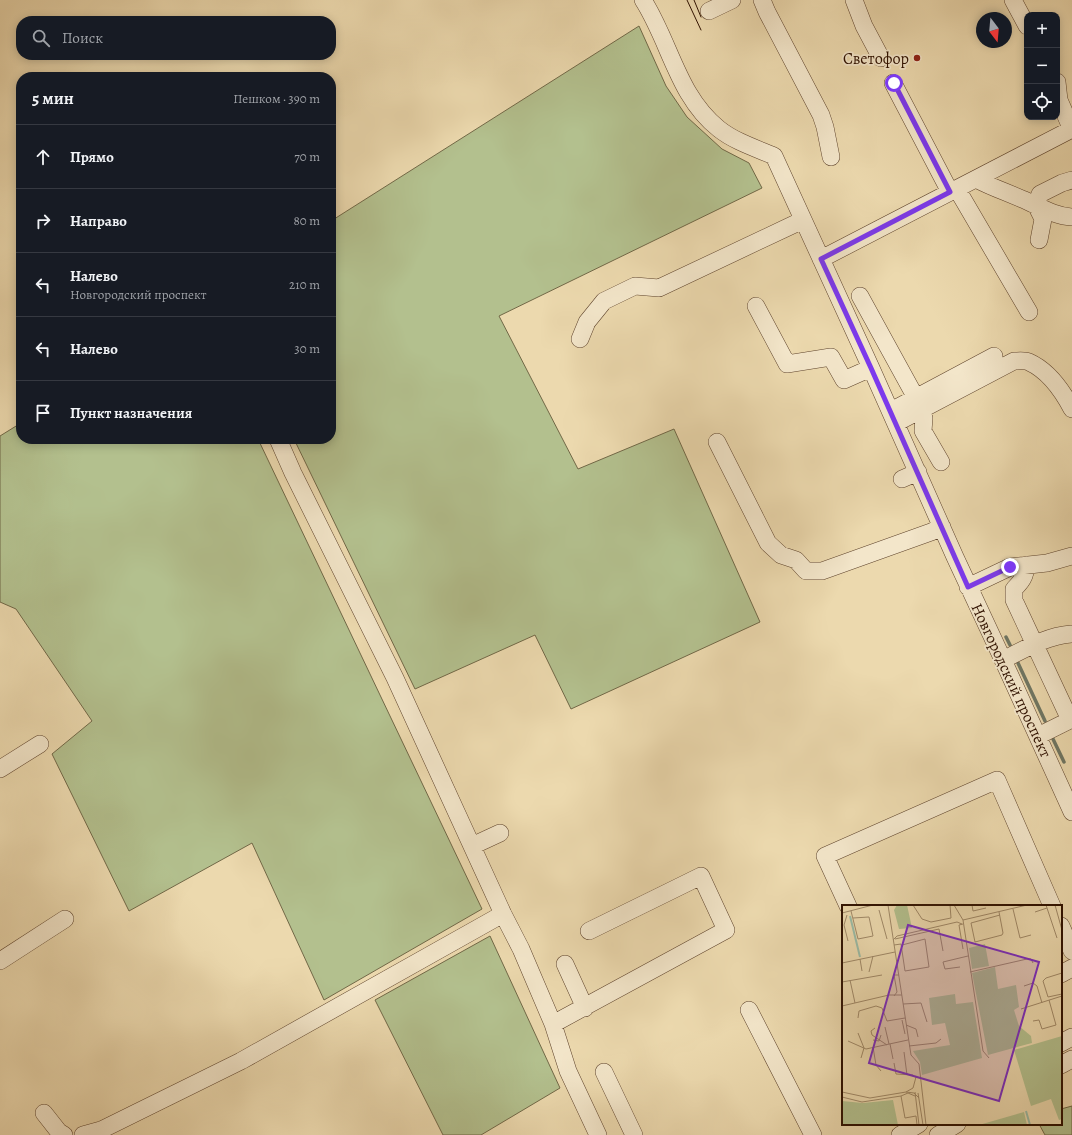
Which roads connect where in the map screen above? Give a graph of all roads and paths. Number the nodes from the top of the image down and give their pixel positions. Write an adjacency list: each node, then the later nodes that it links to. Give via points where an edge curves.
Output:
1 (644, 0): 18 (street, Новгородский проспект, via 692,101 719,129 774,156)
2 (732, 0): 6 (street)
3 (762, 0): 12 (street, via 822,115)
4 (854, 0): 8 (street)
5 (1013, 0): 7 (street)
6 (709, 11)
7 (1024, 20)
8 (881, 58)
9 (894, 83): 15 (street)
10 (1057, 84): 11 (street, via 1059,100)
11 (1072, 130): 13 (street)
12 (831, 157)
13 (976, 179): 15 (street); 16 (street)
14 (1072, 180): 16 (street, via 1040,194)
15 (954, 190): 20 (street); 23 (street)
16 (1036, 205): 17 (street, via 1061,216); 19 (street, via 1042,219)
17 (1072, 217)
18 (803, 220): 20 (street, Новгородский проспект); 24 (street, via 659,288 636,286 604,301 587,322)
19 (1039, 240)
20 (821, 259): 26 (street, Новгородский проспект)
21 (860, 296): 27 (street)
22 (756, 306): 26 (street, via 787,364 831,358 844,380)
23 (1029, 312)
24 (580, 339)
25 (994, 356): 27 (street)
26 (871, 368): 29 (street, Новгородский проспект)
27 (918, 404): 28 (street, via 1014,361 1028,361 1046,373 1064,394); 29 (street); 32 (street, via 924,418 924,431)
28 (1072, 409)
29 (893, 417): 33 (street, Новгородский проспект)
30 (717, 442): 35 (street, via 768,543 780,555 796,560 806,571 822,571)
31 (280, 444): 47 (street, via 292,473 395,678)
32 (941, 462)
33 (918, 472): 34 (street); 35 (street, Новгородский проспект)
34 (902, 479)
35 (942, 527): 38 (street, Новгородский проспект)
36 (1072, 556): 37 (street, via 1047,563)
37 (1026, 565): 38 (street, via 1010,567); 40 (street, via 1022,581 1014,589 1014,600)
38 (968, 587): 41 (street, Новгородский проспект)
39 (1071, 634): 40 (street, via 1059,635)
40 (1034, 644): 41 (street); 42 (street, via 1070,720)
41 (1003, 660): 42 (street, Новгородский проспект)
42 (1038, 736): 45 (street, Новгородский проспект)
43 (40, 744): 44 (street)
44 (0, 769)
45 (1072, 812)
46 (500, 833): 47 (street)
47 (472, 846): 50 (street)
48 (848, 905): 49 (street, via 825,856 997,780)
49 (1052, 905)
50 (503, 914): 61 (street); 71 (street, via 241,1061 101,1130)
51 (65, 919): 55 (street)
52 (1062, 928): 54 (street)
53 (589, 931): 59 (street, via 701,876 726,930)
54 (1072, 951)
55 (0, 961)
56 (565, 964): 59 (street)
57 (1072, 968): 58 (street)
58 (1062, 973)
59 (585, 1008): 61 (street)
60 (749, 1010): 74 (street)
61 (553, 1024): 72 (street, via 568,1071)
62 (1072, 1037): 63 (street)
63 (1062, 1042)
64 (1072, 1059): 65 (street)
65 (1062, 1064)
66 (604, 1072): 73 (street)
67 (44, 1113): 70 (street)
68 (918, 1125): 75 (street)
69 (955, 1125): 76 (street)
70 (64, 1135)
71 (83, 1135)
72 (598, 1135)
73 (634, 1135)
74 (814, 1135)
75 (900, 1135)
76 (938, 1135)

